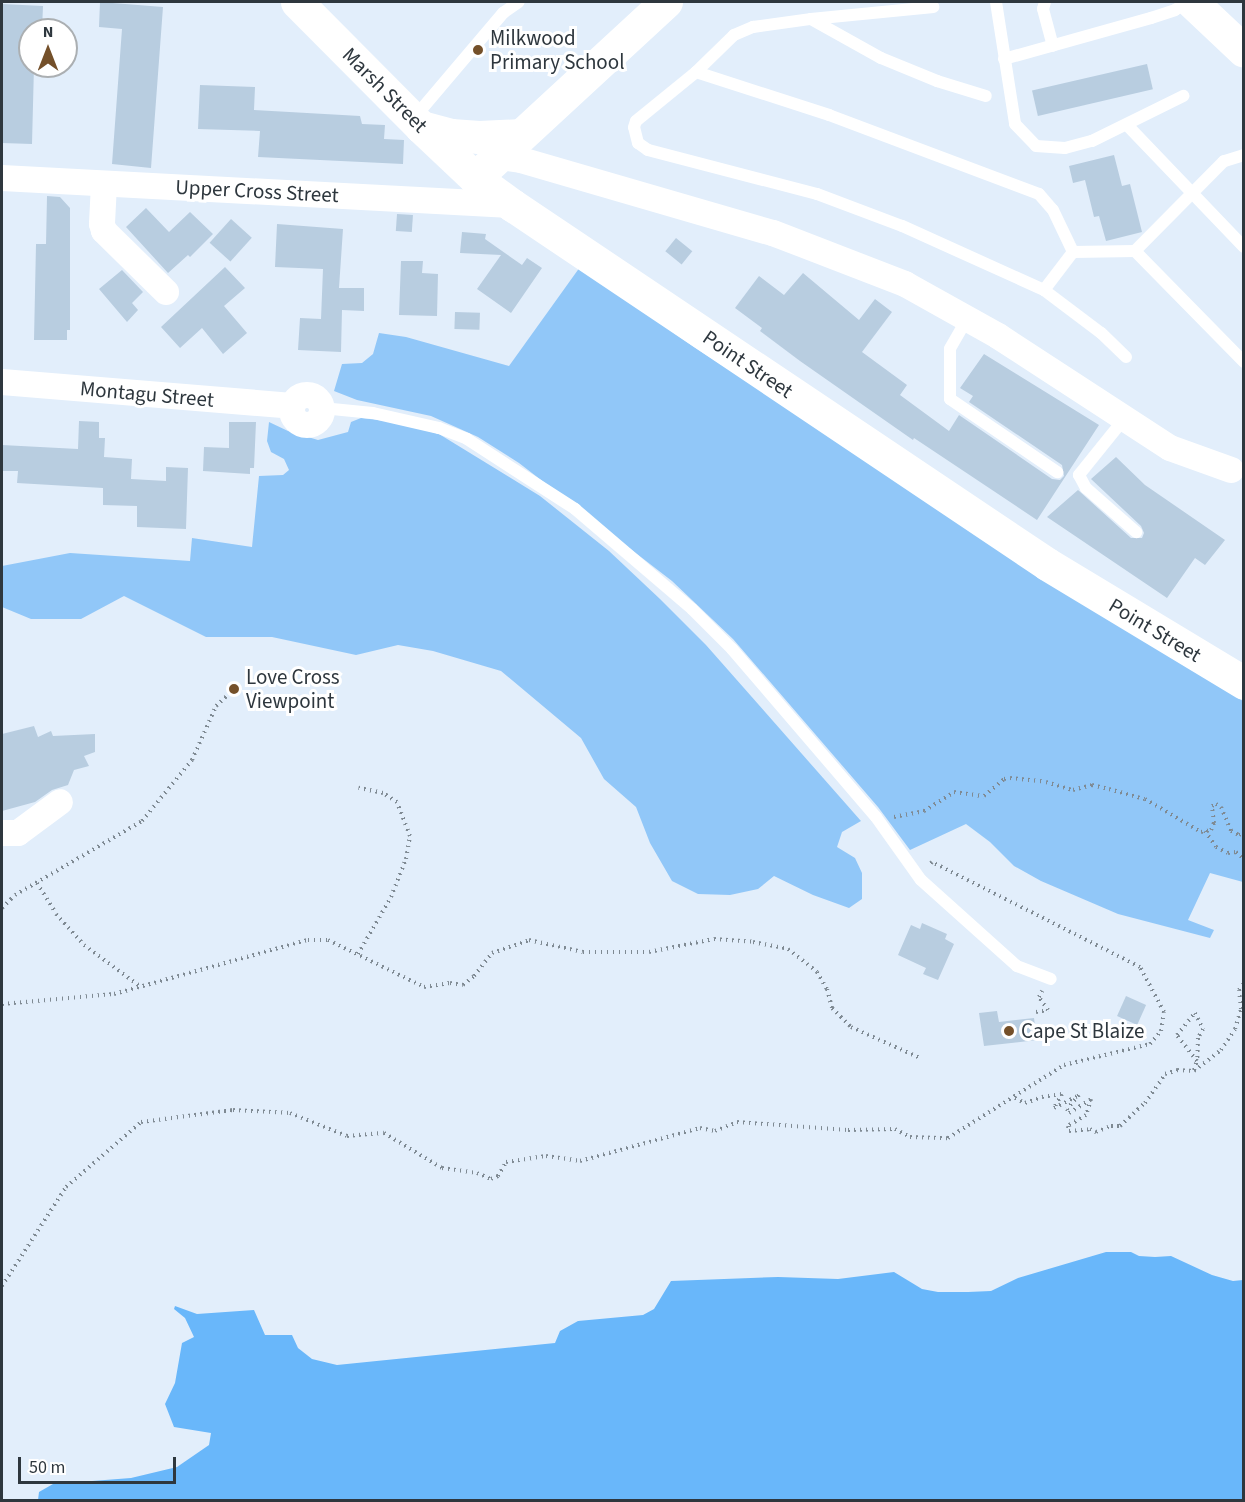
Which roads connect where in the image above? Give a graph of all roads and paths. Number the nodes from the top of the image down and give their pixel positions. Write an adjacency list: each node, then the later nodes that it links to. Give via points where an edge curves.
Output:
1 (297, 2): 16 (street, Marsh Street)
2 (514, 2): 16 (lane)
3 (666, 2): 18 (street)
4 (996, 2): 11 (lane)
5 (1045, 2): 9 (lane, via 1043,9)
6 (1190, 2): 9 (lane, via 1151,18); 10 (street)
7 (933, 7): 8 (lane)
8 (811, 19): 12 (lane, via 753,27 734,35); 13 (lane, via 881,58)
9 (1053, 46): 11 (lane)
10 (1244, 51)
11 (1004, 59): 15 (lane, via 1015,124 1036,146 1065,148)
12 (696, 72): 25 (lane, via 829,115 1040,194 1053,210); 26 (lane, via 636,121 638,143 648,150 692,163 817,194 902,226)
13 (986, 96)
14 (1183, 96): 15 (lane)
15 (1127, 125): 21 (lane)
16 (429, 127): 18 (street, Marsh Street); 18 (street, via 479,137)
17 (1244, 155): 21 (lane, via 1224,161)
18 (499, 157): 22 (street, Point Street); 28 (street, via 773,233 905,284)
19 (2, 178): 20 (street, Upper Cross Street)
20 (104, 184): 22 (street, Upper Cross Street); 27 (street, via 104,231)
21 (1191, 195): 23 (lane); 24 (lane)
22 (512, 205): 37 (street, Point Street, via 1047,564)
23 (1244, 247)
24 (1135, 251): 25 (lane); 30 (lane)
25 (1073, 252): 26 (lane)
26 (1044, 290): 29 (lane)
27 (166, 292)
28 (967, 319): 33 (street); 35 (lane, via 950,349 950,399)
29 (1126, 357)
30 (1244, 362)
31 (2, 382): 32 (street, Montagu Street, via 292,406 294,418 305,425 318,420)
32 (322, 408): 41 (lane, via 373,413 440,428 467,439 575,509 693,609)
33 (1124, 418): 34 (street, via 1170,448); 36 (lane, via 1079,476 1086,488)
34 (1231, 470)
35 (1057, 472)
36 (1136, 532)
37 (1244, 683)
38 (230, 693): 46 (path, via 216,705 192,760 142,821)
39 (358, 788): 48 (path, via 397,802 410,836 406,859 391,897)
40 (60, 801): 44 (street, via 18,833)
41 (876, 817): 42 (path, via 924,811 954,792 984,796 1010,778 1073,790 1092,785 1109,789 1144,799 1193,829); 49 (lane, via 921,880 1017,966)
42 (1205, 831): 43 (path, via 1211,830 1214,823 1212,806 1216,804 1231,831 1239,835); 45 (path, via 1216,847 1236,852)
43 (1244, 832)
44 (2, 833)
45 (1244, 859)
46 (37, 883): 47 (path); 51 (path, via 56,914 84,945)
47 (2, 908)
48 (358, 954): 51 (path, via 328,940 308,940); 54 (path, via 424,987 463,985 492,953 529,940 583,952 649,952 714,939 788,948 817,972 832,1008 851,1027)
49 (1050, 983): 53 (path, via 1039,997 1048,1010)
50 (1244, 983): 56 (path, via 1239,990 1235,1029 1221,1050)
51 (142, 987): 52 (path, via 114,994)
52 (2, 1004)
53 (1036, 1012)
54 (920, 1058)
55 (1197, 1061): 55 (path, via 1177,1035 1195,1013 1203,1029 1198,1038); 56 (path)
56 (1194, 1071): 57 (path, via 1165,1074 1145,1103 1120,1125 1096,1132 1069,1131 1068,1125 1086,1115 1091,1099 1069,1113 1067,1109 1079,1095 1054,1108 1062,1094 1025,1103 1015,1098 948,1138 910,1137 895,1129 848,1130 737,1122 715,1131 700,1128 580,1161 546,1156 506,1162 498,1176 491,1179 442,1168 384,1133 347,1136 290,1113 233,1110 141,1122 66,1187)
57 (2, 1286)

